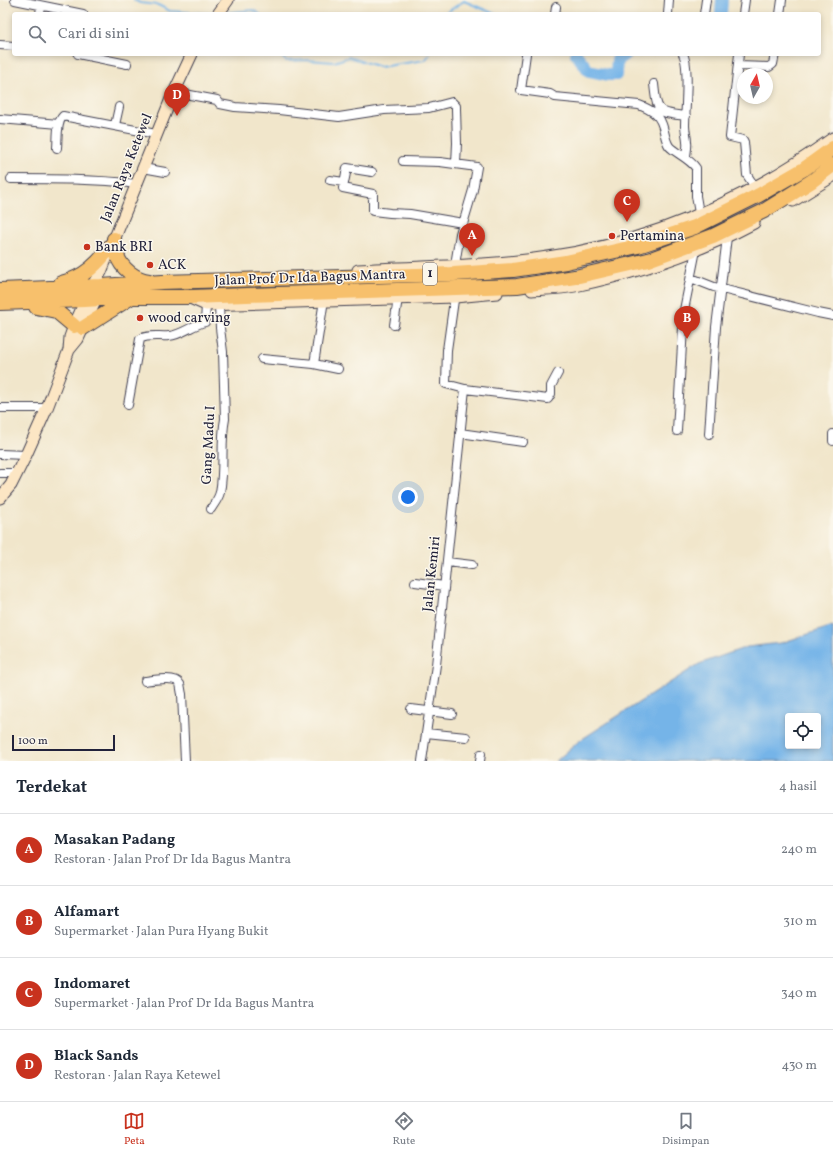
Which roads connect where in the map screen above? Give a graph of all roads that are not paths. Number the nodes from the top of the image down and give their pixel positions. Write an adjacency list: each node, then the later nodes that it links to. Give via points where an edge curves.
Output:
1 (14, 0): 6 (street)
2 (669, 0): 8 (street)
3 (706, 0): 9 (street)
4 (745, 0): 10 (street)
5 (782, 0): 11 (street)
6 (40, 10): 7 (street)
7 (62, 12)
8 (668, 12)
9 (704, 12)
10 (743, 12)
11 (780, 12)
12 (0, 45): 13 (street)
13 (12, 46)
14 (88, 56): 20 (street)
15 (191, 56): 23 (street, Jalan Raya Ketewel)
16 (526, 56): 33 (street, via 521,90 555,97 639,105 649,109 661,120 670,147)
17 (686, 56): 25 (street)
18 (739, 56): 21 (street)
19 (775, 56): 21 (street, via 773,64 769,67)
20 (127, 64)
21 (738, 66): 44 (street, via 730,137 743,140 746,175)
22 (654, 84): 25 (street, via 656,103 661,111)
23 (174, 92): 29 (street, Jalan Raya Ketewel); 35 (street, via 217,100 220,104 235,107 339,117 384,110 428,108 452,102 456,106)
24 (119, 107): 28 (street)
25 (686, 116): 33 (street)
26 (0, 119): 27 (street)
27 (59, 124): 28 (street, via 63,116); 31 (street)
28 (115, 125): 29 (street)
29 (156, 134): 36 (street, Jalan Raya Ketewel)
30 (833, 138): 44 (street)
31 (57, 148)
32 (833, 148): 45 (highway, Jalan Prof Dr Ida Bagus Mantra / 1, via 804,169 759,195)
33 (686, 157): 45 (street, via 696,168 696,196)
34 (403, 161): 35 (street)
35 (456, 164): 46 (street, via 476,166 477,170)
36 (143, 168): 37 (street); 43 (street, Jalan Raya Ketewel)
37 (165, 172)
38 (372, 172): 42 (street, via 348,168)
39 (832, 175): 47 (street, via 755,223); 54 (highway, Jalan Prof Dr Ida Bagus Mantra / 1, via 812,181 764,210 713,236 648,260 575,277)
40 (11, 179): 43 (street, via 67,179)
41 (330, 180): 42 (street)
42 (344, 182): 46 (street, via 344,189 373,194 374,211)
43 (137, 184): 48 (street, Jalan Raya Ketewel)
44 (755, 187): 45 (street)
45 (701, 219): 50 (highway, Jalan Prof Dr Ida Bagus Mantra / 1, via 638,246 566,262 513,270)
46 (463, 223): 50 (street)
47 (727, 237): 49 (street); 53 (street)
48 (113, 241): 52 (highway, via 117,256 126,269 139,278); 55 (street, Jalan Raya Ketewel); 56 (highway, via 93,267 74,279)
49 (696, 250): 51 (street); 54 (street, via 648,267 574,286)
50 (454, 270): 52 (highway, Jalan Prof Dr Ida Bagus Mantra / 1)
51 (691, 278): 53 (street); 74 (street, via 684,310)
52 (162, 282): 55 (highway, Jalan Prof Dr Ida Bagus Mantra / 1)
53 (722, 289): 63 (street); 76 (street, via 714,342)
54 (456, 292): 58 (highway, Jalan Prof Dr Ida Bagus Mantra / 1); 59 (street); 70 (street, via 447,350 446,384)
55 (94, 293): 56 (highway, Jalan Prof Dr Ida Bagus Mantra / 1); 57 (highway, Jalan Prof Dr Ida Bagus Mantra / 1); 65 (street, Jalan Raya Ketewel)
56 (4, 296): 65 (highway, via 51,310)
57 (132, 297): 58 (highway, Jalan Prof Dr Ida Bagus Mantra / 1); 65 (highway)
58 (189, 297): 61 (street)
59 (398, 298): 60 (street); 64 (street)
60 (324, 300): 62 (street); 67 (street)
61 (206, 304): 62 (street); 71 (street, via 206,322 171,336 149,336 140,339)
62 (219, 304): 86 (street, Gang Madu I, via 225,419 220,492)
63 (833, 316)
64 (394, 325)
65 (78, 327): 73 (street, Jalan Raya Ketewel, via 70,337 69,350)
66 (262, 359): 67 (street)
67 (314, 364): 68 (street)
68 (338, 369)
69 (558, 373): 70 (street, via 548,399)
70 (465, 388): 75 (street, Jalan Kemiri)
71 (128, 405)
72 (0, 408): 73 (street)
73 (47, 408): 81 (street, Jalan Raya Ketewel)
74 (677, 431)
75 (460, 433): 79 (street); 87 (street, Jalan Kemiri)
76 (709, 434)
77 (833, 434): 78 (street)
78 (833, 441)
79 (522, 442)
80 (0, 454): 81 (street)
81 (26, 455): 83 (street, Jalan Raya Ketewel)
82 (0, 473): 83 (street)
83 (17, 473): 84 (street, Jalan Raya Ketewel)
84 (6, 485): 85 (street, Jalan Raya Ketewel)
85 (0, 498)
86 (211, 509)
87 (446, 562): 88 (street); 90 (street, Jalan Kemiri)
88 (472, 565)
89 (415, 582): 90 (street)
90 (444, 586): 93 (street, Jalan Kemiri)
91 (145, 681): 97 (street, via 171,679 180,684)
92 (412, 709): 93 (street)
93 (430, 710): 94 (street); 95 (street, Jalan Kemiri)
94 (452, 714)
95 (426, 733): 96 (street); 98 (street, Jalan Kemiri)
96 (466, 737)
97 (185, 761)
98 (422, 761)

